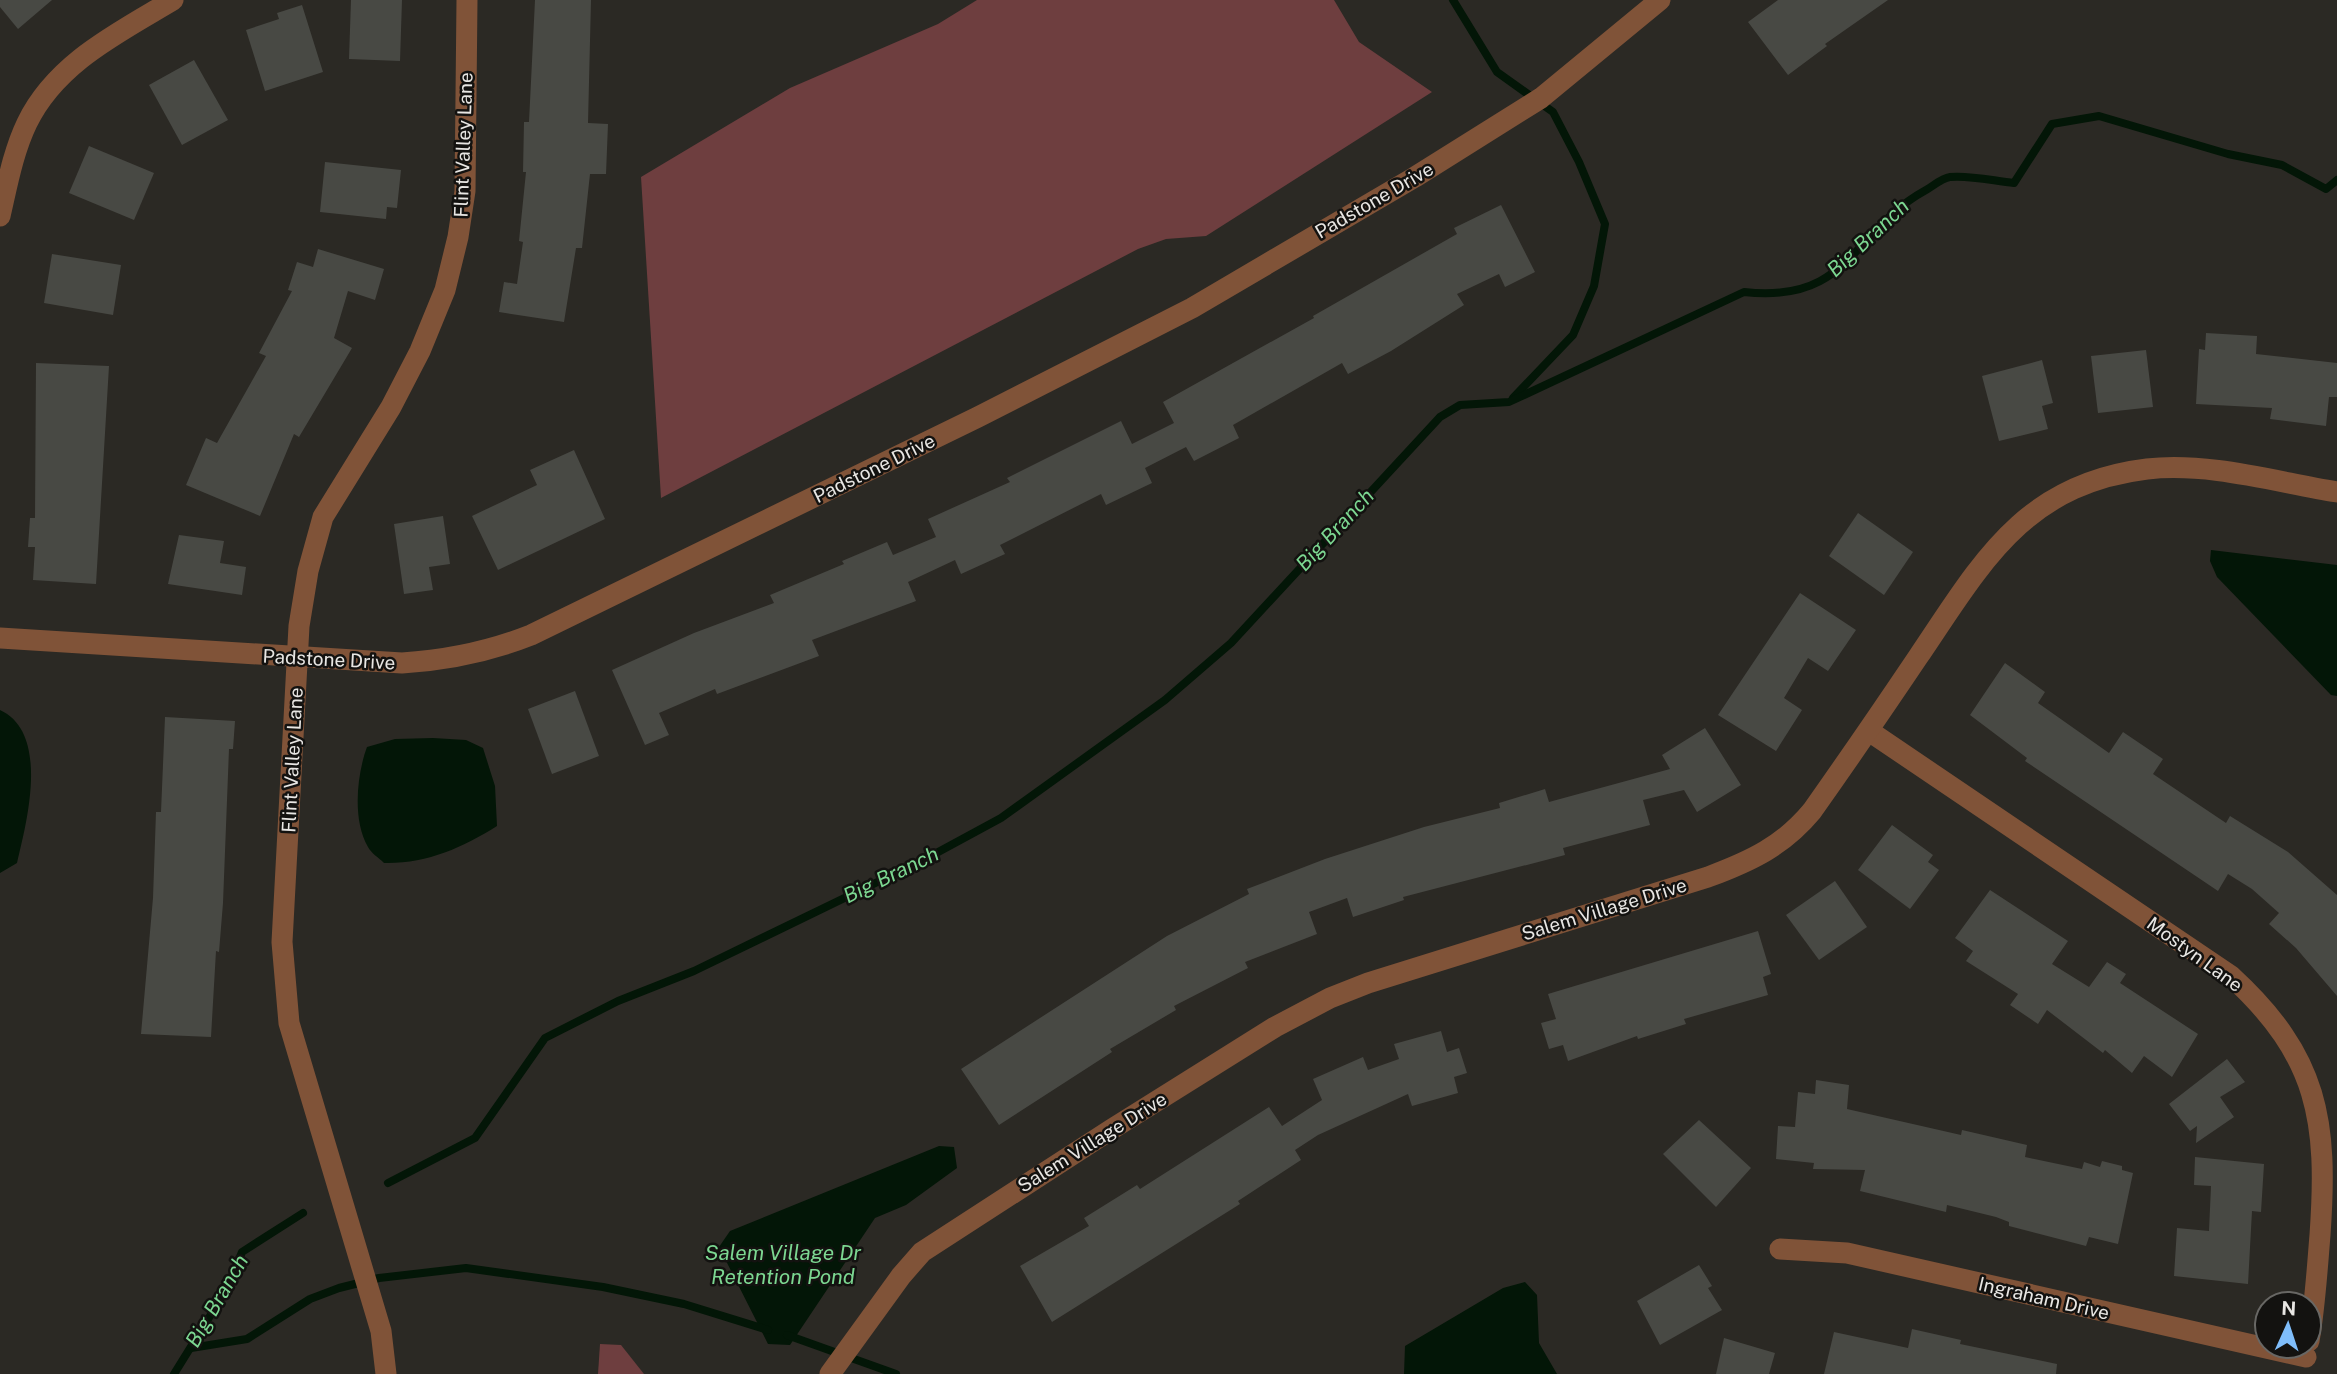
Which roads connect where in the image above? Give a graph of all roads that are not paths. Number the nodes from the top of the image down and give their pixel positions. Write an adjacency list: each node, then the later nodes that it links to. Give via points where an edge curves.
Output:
1 (173, 0): 4 (street, via 88,53 42,98 15,154)
2 (467, 0): 7 (street, Flint Valley Lane, via 465,191 452,263 420,351 323,517 308,571)
3 (1660, 0): 7 (street, Padstone Drive, via 1541,98 1192,307 531,635 438,661)
4 (0, 216)
5 (2337, 492): 8 (street, Salem Village Drive, via 2210,471 2149,469 2064,493 2021,522 1985,558)
6 (0, 638): 7 (street, Padstone Drive)
7 (298, 658): 12 (street, Flint Valley Lane, via 283,986 289,1023 382,1331)
8 (1869, 731): 10 (street, Mostyn Lane, via 2231,976 2275,1021 2302,1065 2323,1147); 13 (street, Salem Village Drive, via 1795,831 1755,860 1368,983 1275,1027 922,1252)
9 (1780, 1249): 11 (street, Ingraham Drive, via 1847,1253)
10 (2313, 1290)
11 (2253, 1342)
12 (386, 1374)
13 (830, 1374)

